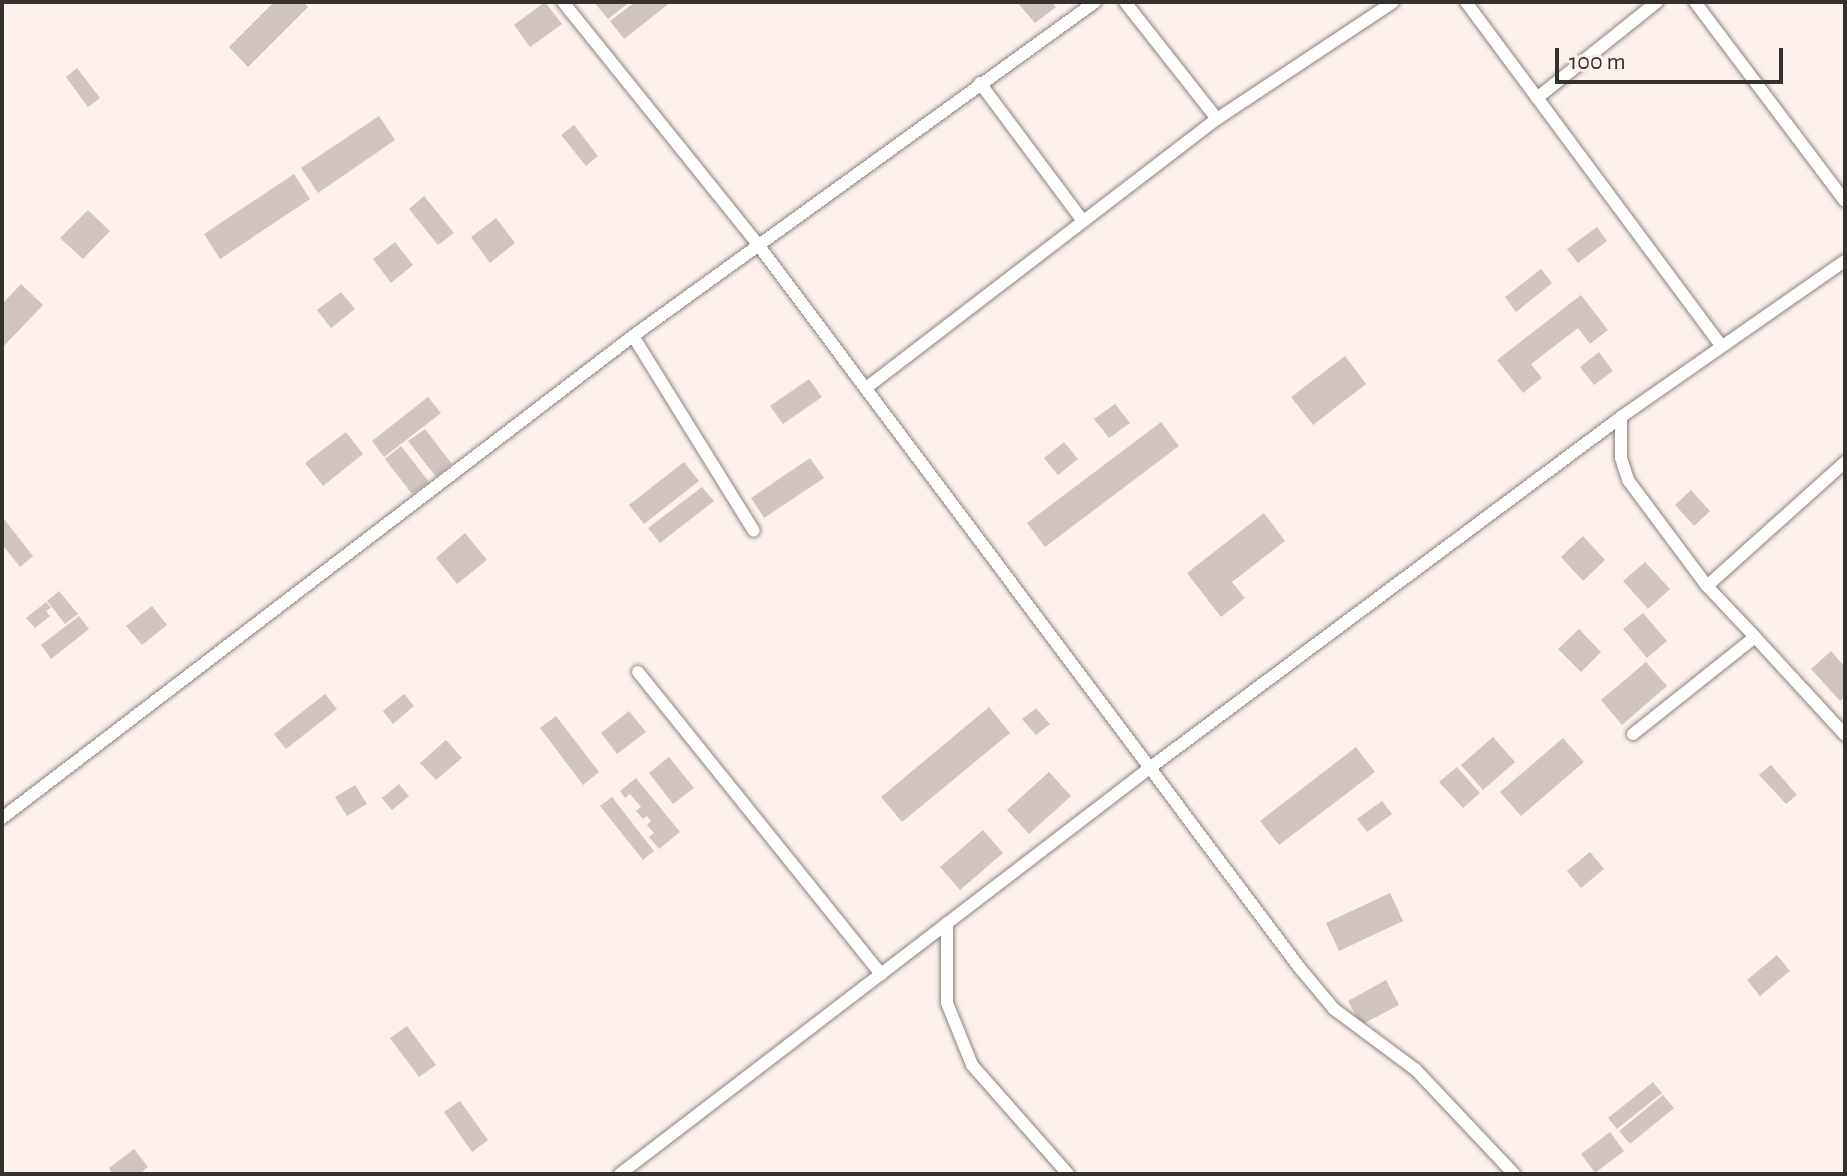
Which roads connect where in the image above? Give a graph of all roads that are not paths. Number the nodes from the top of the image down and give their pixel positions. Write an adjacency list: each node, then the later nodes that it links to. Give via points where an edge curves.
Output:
1 (563, 2): 13 (street)
2 (1095, 2): 8 (street)
3 (1125, 2): 10 (street)
4 (1393, 2): 10 (street)
5 (1466, 2): 9 (street)
6 (1657, 2): 9 (street)
7 (1695, 2): 11 (street)
8 (980, 83): 12 (street); 13 (street)
9 (1537, 98): 16 (street)
10 (1217, 119): 12 (street)
11 (1845, 201)
12 (1083, 221): 17 (street)
13 (759, 246): 15 (street); 17 (street)
14 (1845, 261): 16 (street)
15 (633, 336): 20 (street); 27 (street)
16 (1721, 345): 18 (street)
17 (866, 388): 26 (street)
18 (1621, 417): 21 (street, via 1621,458 1628,480); 26 (street)
19 (1845, 462): 21 (street)
20 (754, 531)
21 (1707, 586): 22 (street)
22 (1755, 637): 24 (street); 25 (street)
23 (638, 672): 29 (street)
24 (1633, 734)
25 (1845, 735)
26 (1151, 767): 28 (street); 32 (street, via 1334,1009 1416,1070)
27 (2, 818)
28 (947, 923): 29 (street); 31 (street, via 947,1003 972,1065)
29 (881, 974): 30 (street)
30 (620, 1174)
31 (1068, 1174)
32 (1514, 1174)

